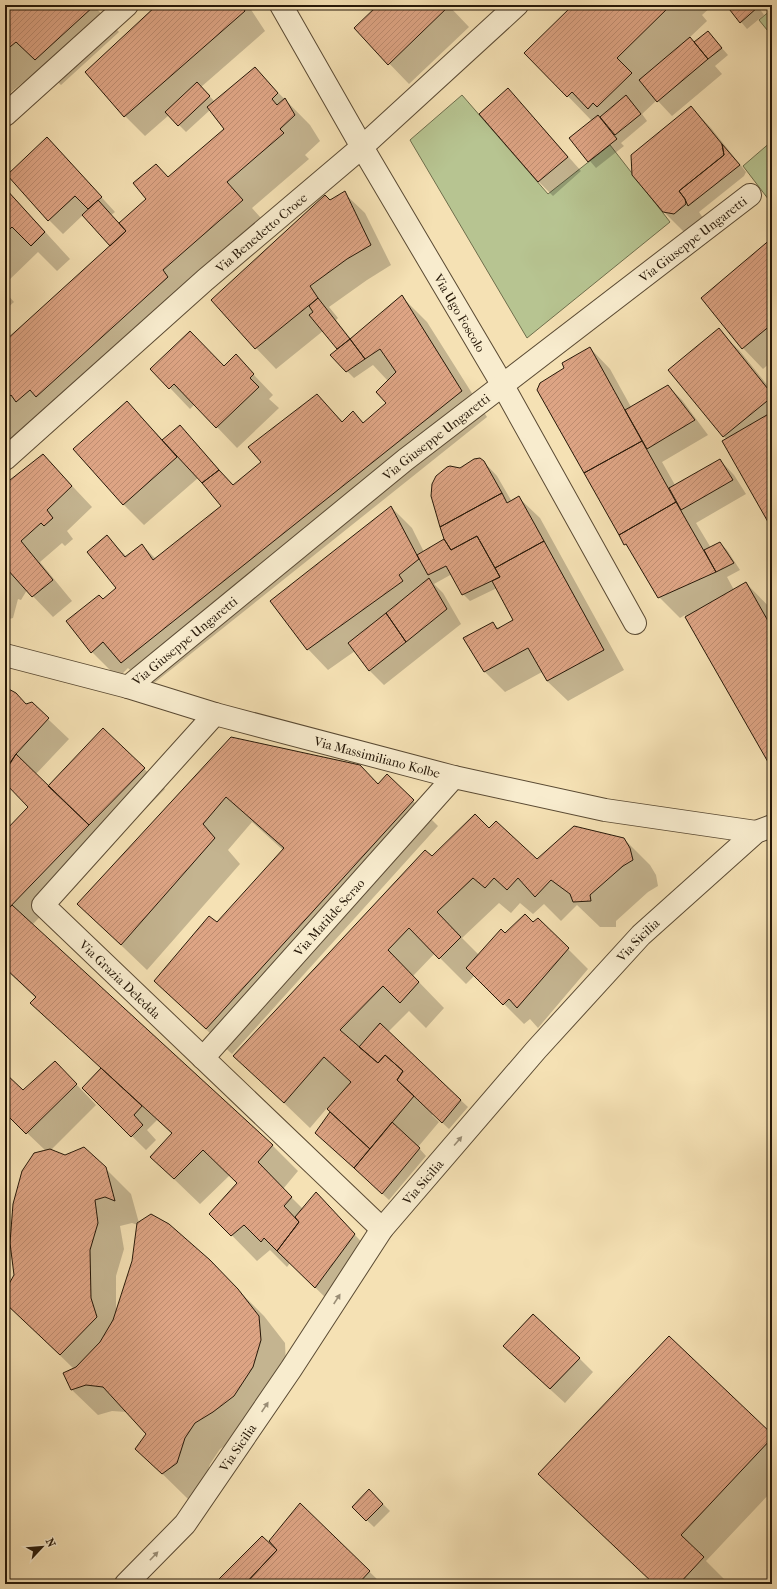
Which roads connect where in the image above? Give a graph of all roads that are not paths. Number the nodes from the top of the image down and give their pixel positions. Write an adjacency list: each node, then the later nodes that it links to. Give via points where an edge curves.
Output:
1 (127, 5): 4 (street)
2 (281, 5): 5 (street, Via Ugo Foscolo)
3 (517, 5): 5 (street, Via Benedetto Croce)
4 (5, 116)
5 (362, 147): 7 (street, Via Ugo Foscolo); 8 (street, Via Benedetto Croce, via 206,280)
6 (750, 195): 7 (street, Via Giuseppe Ungaretti)
7 (502, 384): 9 (street, Via Ugo Foscolo); 11 (street, Via Giuseppe Ungaretti, via 301,543)
8 (5, 459)
9 (635, 623)
10 (5, 655): 11 (street, Via Massimiliano Kolbe)
11 (128, 686): 12 (street, Via Massimiliano Kolbe)
12 (215, 714): 13 (street, Via Massimiliano Kolbe); 15 (street, Via Grazia Deledda, via 43,905)
13 (454, 777): 14 (street, Via Massimiliano Kolbe, via 605,810); 15 (street, Via Matilde Serao)
14 (764, 829): 16 (street, Via Sicilia, one-way to 14, via 536,1050 641,935)
15 (203, 1058): 16 (street, Via Grazia Deledda)
16 (382, 1230): 17 (street, Via Sicilia, one-way to 16, via 185,1524)
17 (126, 1584)

